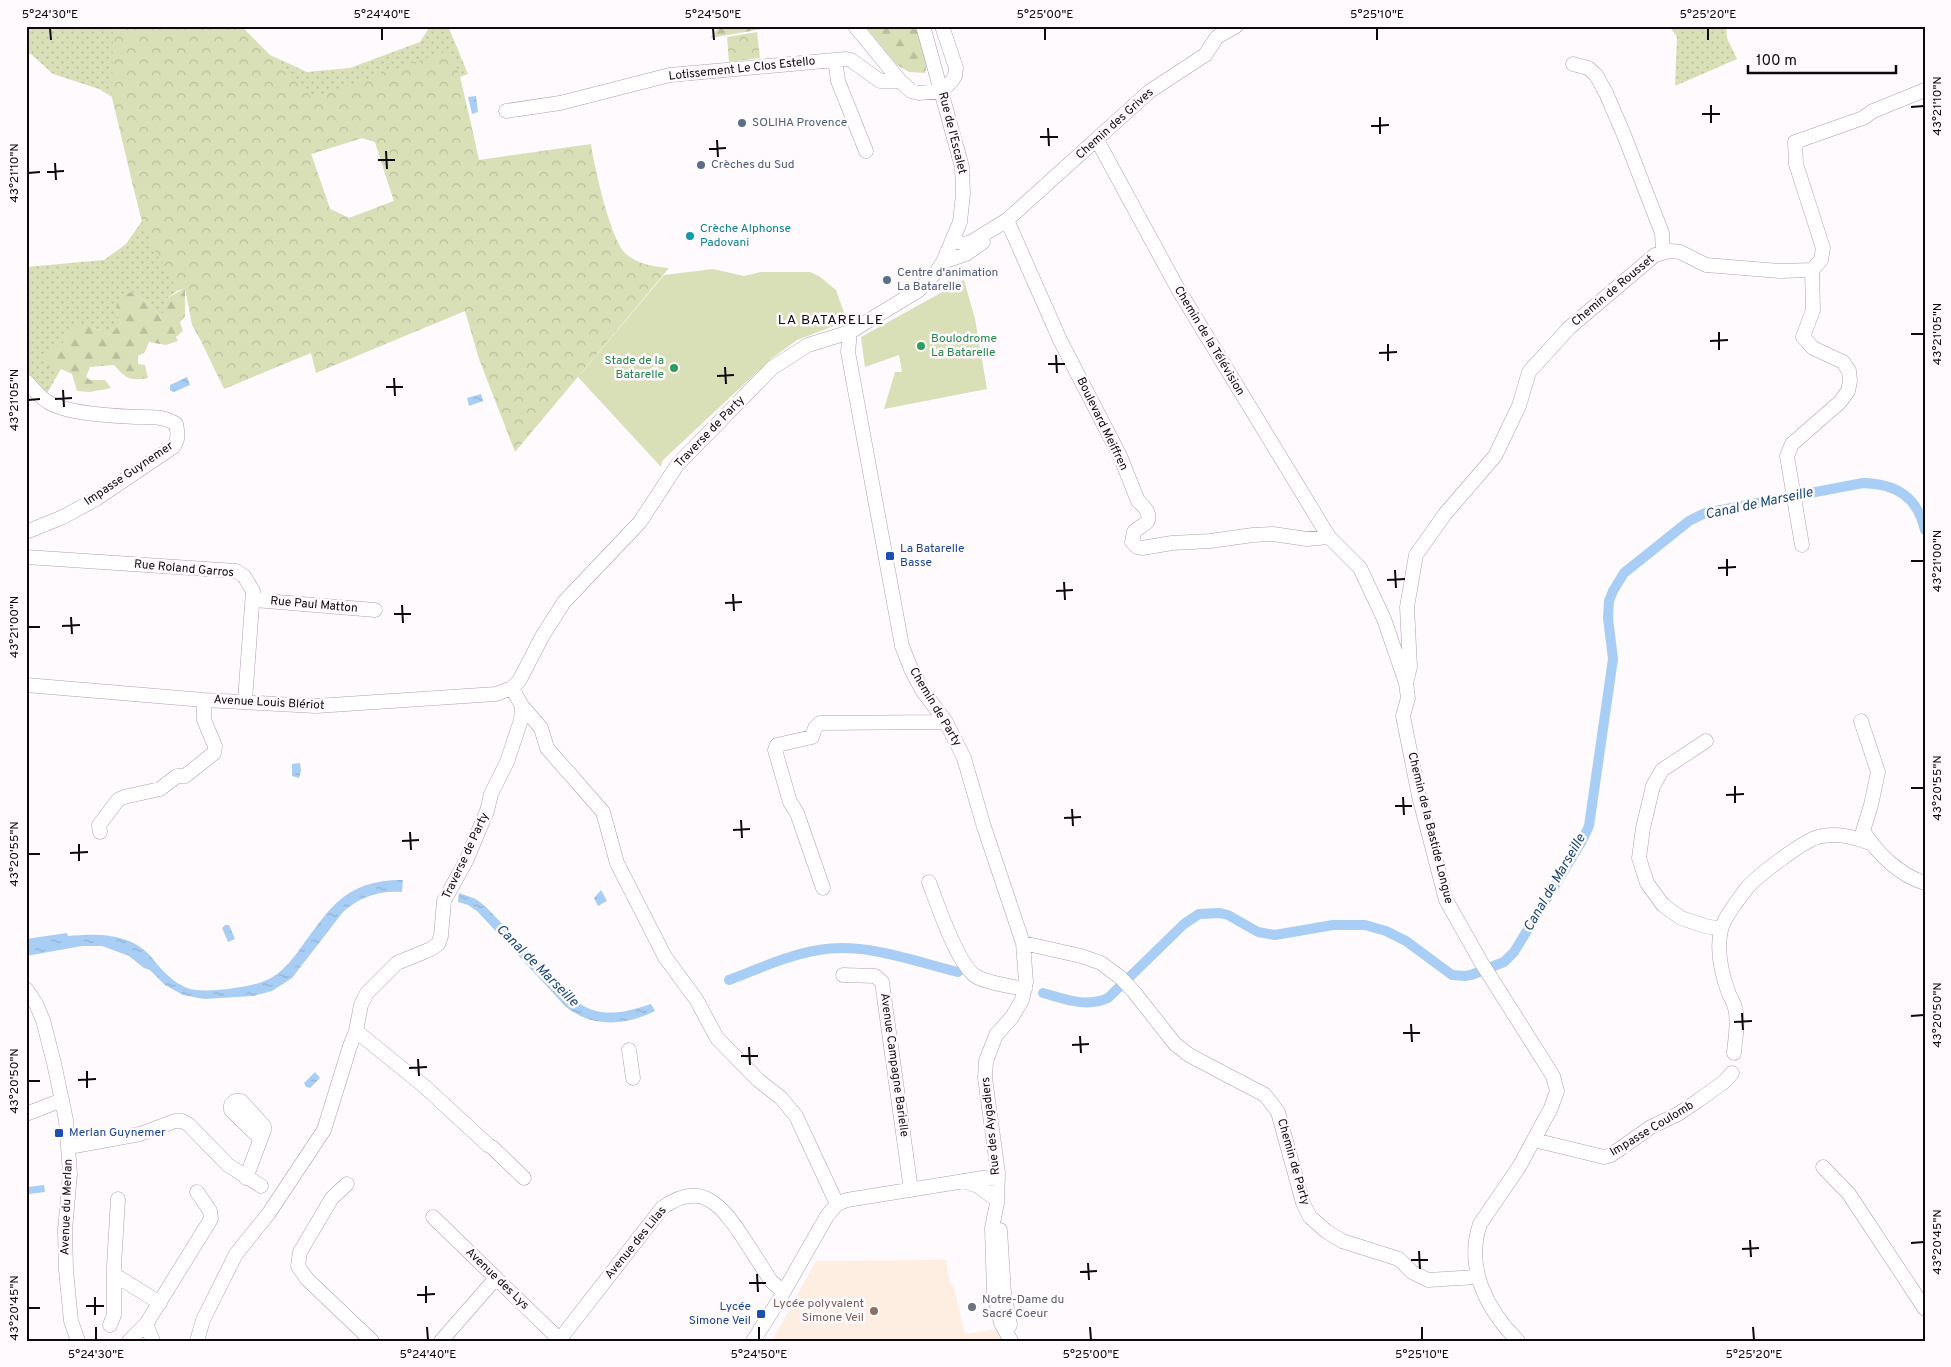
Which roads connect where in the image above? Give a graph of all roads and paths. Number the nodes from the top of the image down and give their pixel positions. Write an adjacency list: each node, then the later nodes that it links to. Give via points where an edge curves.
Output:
1 (855, 26): 7 (street)
2 (923, 26): 8 (street, Rue de l'Escalet)
3 (942, 26): 8 (street, via 956,68 951,82)
4 (1236, 26): 11 (street, Chemin des Grives, via 1217,37 1205,55 1150,91)
5 (835, 60): 7 (street, Lotissement Le Clos Estello, via 851,60 880,81); 10 (street, Lotissement Le Clos Estello, via 670,75); 12 (street, via 838,81)
6 (1573, 64): 15 (street, via 1588,68 1596,75 1606,93 1662,233)
7 (900, 81): 8 (street, Lotissement Le Clos Estello, via 911,91 919,93)
8 (941, 90): 14 (street, Rue de l'Escalet, via 964,181 960,222)
9 (1925, 90): 17 (street, via 1862,118 1795,142 1796,164 1823,248 1821,260)
10 (506, 112)
11 (1097, 140): 13 (street, Chemin des Grives); 21 (street, Chemin de la Télévision, via 1178,289)
12 (866, 151)
13 (1002, 223): 14 (street, Chemin des Grives, via 966,244); 16 (street, Chemin des Grives, via 966,254); 21 (street, Boulevard Meiffren, via 1116,448 1138,501 1144,505 1148,517 1132,536 1137,547 1272,534 1307,539)
14 (952, 241): 16 (street)
15 (1663, 252): 17 (street, Chemin de Rousset, via 1680,252 1706,265 1780,271); 26 (street, Chemin de Rousset, via 1628,276 1569,328 1530,372 1519,406 1495,456 1445,514 1416,555 1407,608 1410,667)
16 (943, 262): 18 (street, via 919,290)
17 (1812, 270): 22 (street, via 1813,310 1803,337 1813,348 1843,362 1849,371 1850,381 1840,402 1788,449)
18 (850, 332): 28 (street, Traverse de Party, via 808,345 772,368 678,464 640,522 564,602); 33 (street, Chemin de Party, via 848,352 902,646 922,690)
19 (26, 381): 20 (street, Impasse Guynemer, via 48,402 59,407 168,418 176,424 178,434 173,447 96,499)
20 (26, 532)
21 (1329, 537): 26 (street, Chemin de la Bastide Longue, via 1360,568 1368,583)
22 (1802, 545)
23 (26, 557): 24 (street, Rue Roland Garros, via 236,571 250,584)
24 (253, 600): 25 (street, Rue Paul Matton); 30 (street, Rue Roland Garros)
25 (375, 610)
26 (1406, 682): 53 (street, Chemin de la Bastide Longue, via 1408,698 1403,716 1419,796 1446,900 1489,976 1553,1076 1557,1091 1552,1108)
27 (26, 685): 29 (street, Avenue Louis Blériot)
28 (512, 688): 30 (street, Avenue Louis Blériot, via 496,694 316,706); 31 (street)
29 (204, 700): 30 (street, Avenue Louis Blériot); 35 (street, via 204,720 214,753 185,776 177,776 160,789 118,800 99,825)
30 (245, 701)
31 (522, 706): 45 (street, Traverse de Party, via 521,720 507,762 491,794 466,861 444,901 438,944 397,963 367,993); 66 (street, via 541,728 547,748 603,812 617,863 665,956 696,999 717,1038 796,1116)
32 (1861, 721): 36 (street, via 1878,772 1863,832)
33 (946, 722): 39 (street, via 820,723 812,737 777,745 775,750 790,802 797,813); 41 (street, Chemin de Party, via 964,758)
34 (1706, 741): 40 (street, via 1662,770 1653,786 1639,858 1647,882 1664,906 1681,918)
35 (100, 832)
36 (1870, 843): 38 (street, via 1901,872); 40 (street, via 1849,835 1819,837 1808,842 1748,887)
37 (929, 882): 44 (street, via 949,934 975,976)
38 (1925, 883)
39 (823, 888)
40 (1721, 929): 47 (street, via 1721,962 1735,1008)
41 (1023, 943): 44 (street); 70 (street, Chemin de Party, via 1101,963 1134,992 1175,1044 1265,1095 1278,1112 1303,1203 1310,1218 1326,1232 1342,1241 1399,1259 1412,1272 1428,1280)
42 (843, 974): 62 (street, Avenue Campagne Barielle, via 875,976 882,982)
43 (26, 989): 50 (street, Avenue du Merlan, via 43,1020)
44 (1024, 990): 58 (street, Rue des Aygadiers, via 1012,1017 996,1035 986,1061 985,1078)
45 (356, 1031): 57 (street, via 424,1086); 68 (street, Traverse de Party, via 324,1130)
46 (629, 1050): 49 (street)
47 (1734, 1054)
48 (1732, 1073): 53 (street, Impasse Coulomb, via 1699,1100 1651,1127 1611,1156)
49 (633, 1078)
50 (62, 1100): 51 (street); 54 (street, Avenue du Merlan)
51 (26, 1114)
52 (261, 1139): 56 (street)
53 (1534, 1140): 70 (street, Chemin de la Bastide Longue, via 1480,1224)
54 (68, 1148): 56 (street, via 140,1134 182,1121 222,1160); 78 (street, Avenue du Merlan, via 70,1174 65,1245 71,1321)
55 (1822, 1167): 74 (street, via 1849,1194)
56 (246, 1178): 61 (street)
57 (524, 1178)
58 (997, 1179): 59 (street); 65 (street, Rue des Aygadiers)
59 (962, 1181): 62 (street); 65 (street, via 978,1186)
60 (347, 1184): 83 (street, via 332,1198 300,1252 298,1266 307,1280)
61 (261, 1186)
62 (911, 1190): 66 (street, via 852,1198)
63 (197, 1192): 73 (street, via 210,1211 211,1219)
64 (118, 1199): 69 (street)
65 (997, 1200): 86 (street, Rue des Aygadiers, via 992,1228 994,1293 1001,1323)
66 (836, 1204): 72 (street)
67 (433, 1217): 71 (street, Avenue des Lys)
68 (248, 1242): 81 (street, Traverse de Party, via 236,1254 216,1290); 82 (street, Traverse de Party)
69 (114, 1275): 73 (street); 76 (street, via 114,1315)
70 (1477, 1277): 87 (street, Chemin de la Bastide Longue, via 1495,1313)
71 (496, 1278): 77 (street, Avenue des Lys); 84 (street)
72 (785, 1289): 77 (street, Avenue des Lilas, via 771,1281 722,1208 705,1198 683,1197 662,1208); 85 (street)
73 (160, 1303): 75 (street)
74 (1925, 1309)
75 (146, 1324): 79 (street); 80 (street)
76 (110, 1325)
77 (560, 1340)
78 (78, 1341)
79 (129, 1341)
80 (153, 1341)
81 (197, 1341)
82 (202, 1341)
83 (372, 1341)
84 (441, 1341)
85 (753, 1341)
86 (1012, 1341)
87 (1518, 1341)

